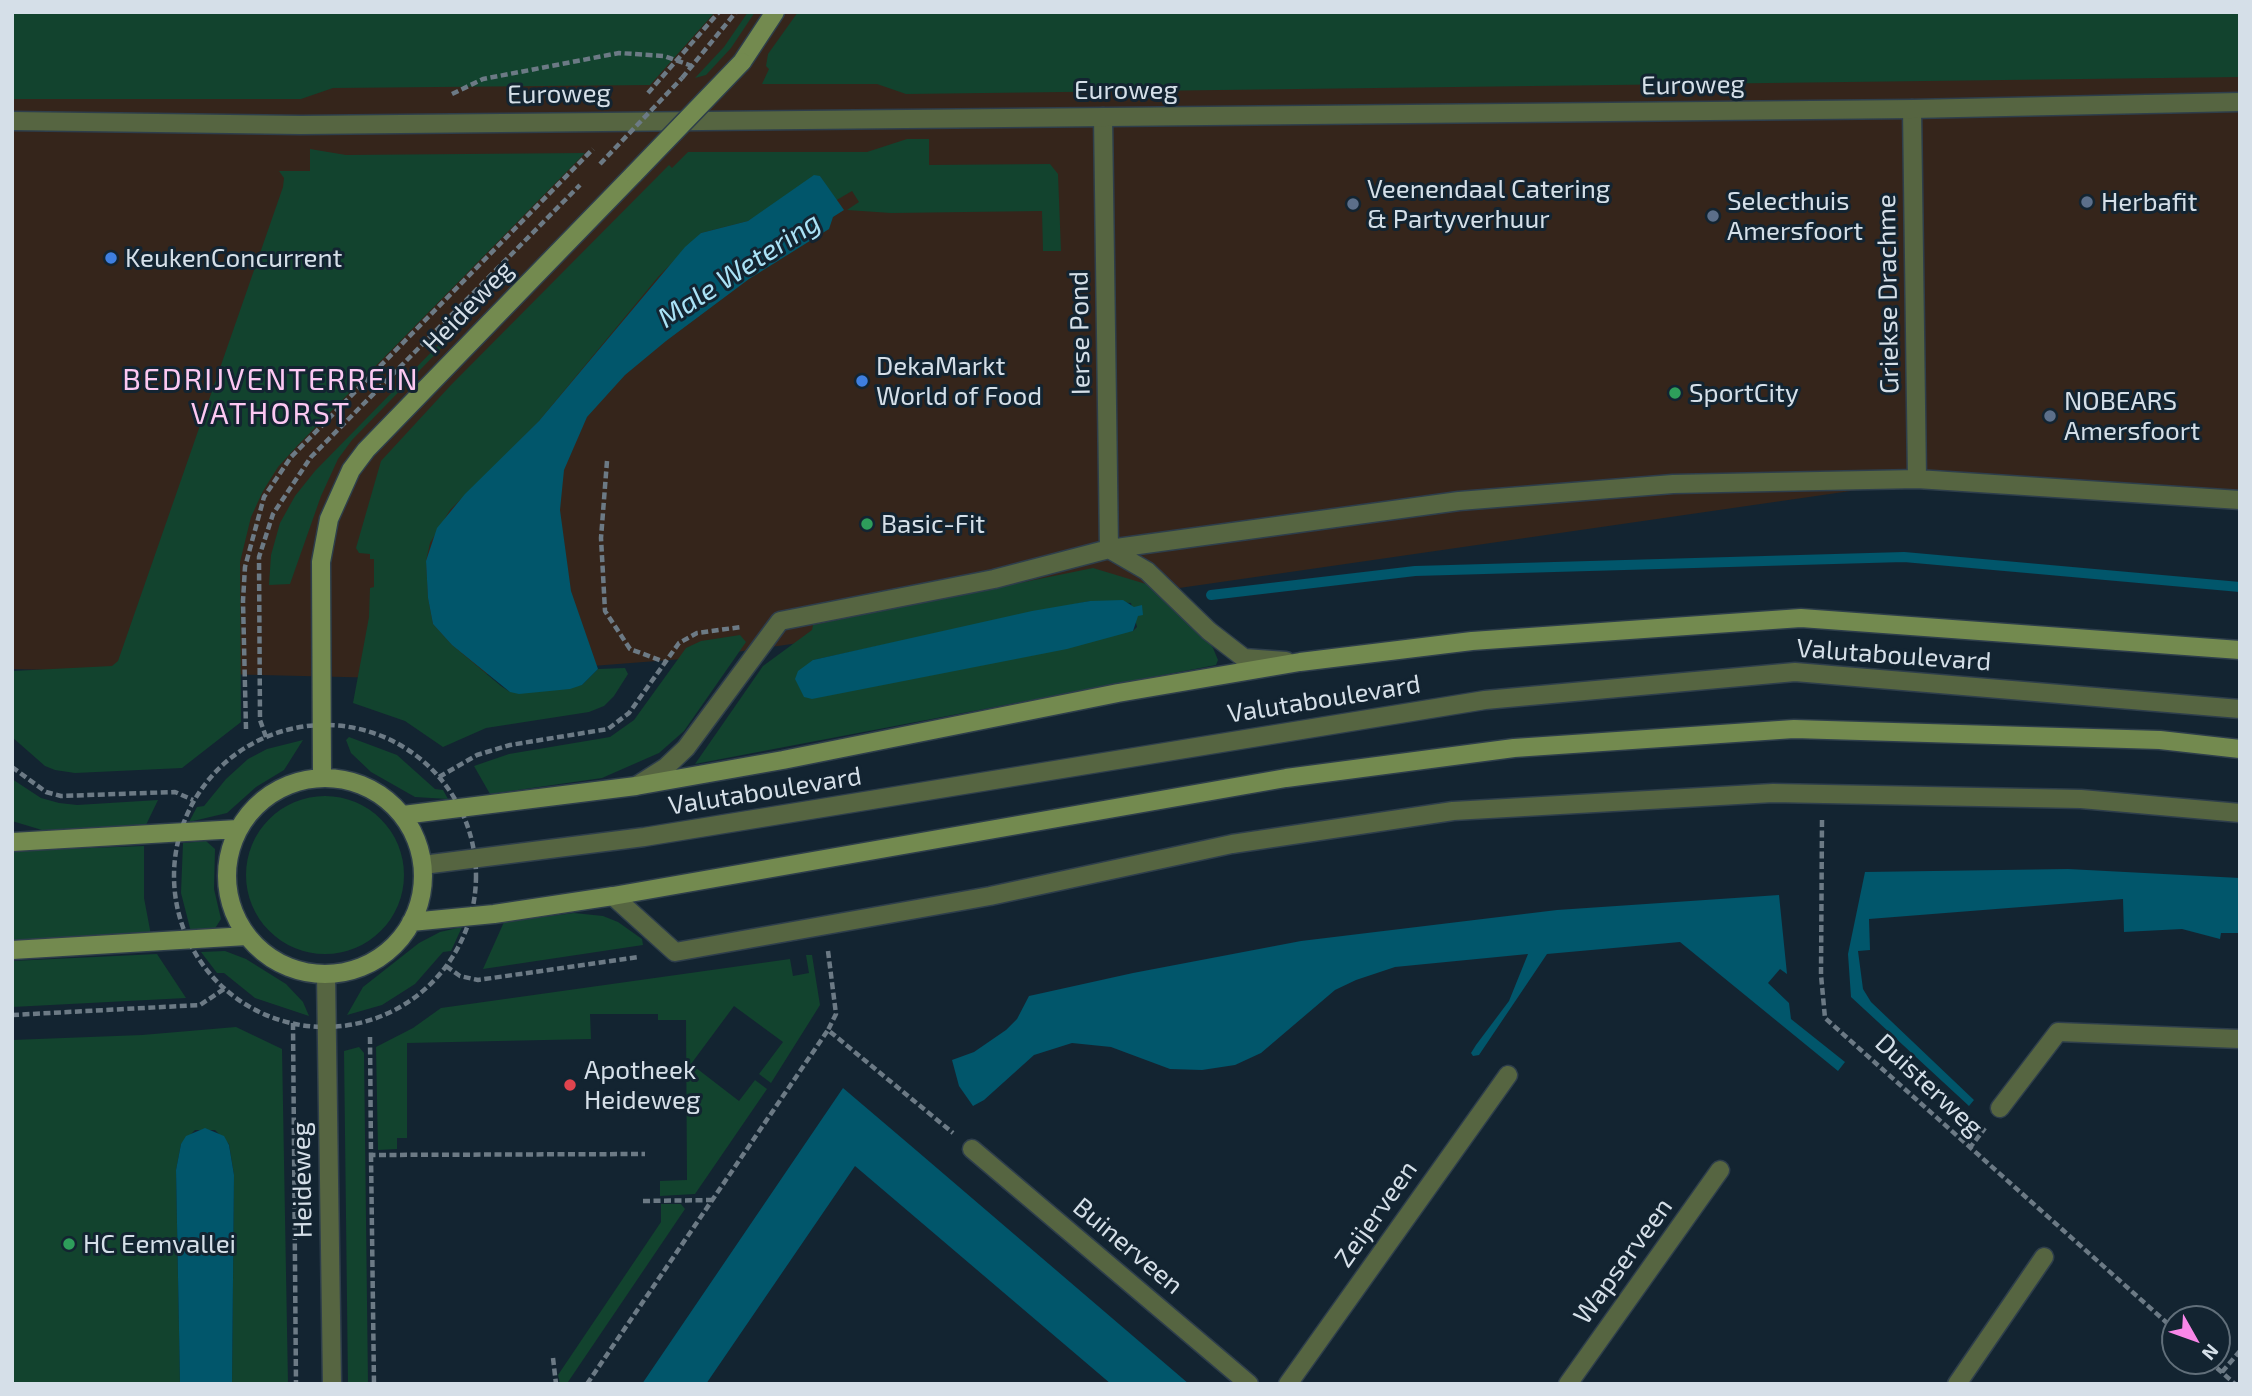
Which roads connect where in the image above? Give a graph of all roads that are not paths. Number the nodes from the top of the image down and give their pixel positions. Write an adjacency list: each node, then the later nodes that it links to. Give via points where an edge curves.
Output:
1 (775, 12): 13 (main road, Heideweg, bridge, via 742,62 351,470 329,519 321,562)
2 (2240, 102): 3 (street, Euroweg)
3 (1912, 109): 4 (street, Euroweg); 6 (street, Griekse Drachme)
4 (1103, 117): 5 (street, Euroweg, via 301,125); 8 (street, Ierse Pond)
5 (12, 121)
6 (1917, 479): 7 (street); 8 (street, via 1673,484 1459,500)
7 (2240, 500)
8 (1109, 549): 10 (street, Valutaboulevard, via 1147,571 1244,658); 14 (street, Valutaboulevard, via 994,579 780,621 685,748)
9 (2240, 650): 10 (main road, Valutaboulevard, via 1801,618 1472,641)
10 (1300, 663): 14 (main road, Valutaboulevard, via 1118,693)
11 (2240, 709): 19 (street, Valutaboulevard, via 1795,672 1485,700 631,839)
12 (2240, 749): 20 (main road, via 2160,740 1794,729 1514,748 1286,778)
13 (322, 776): 16 (main road, via 366,787); 17 (main road, via 272,793)
14 (636, 786): 16 (main road, Valutaboulevard)
15 (2240, 813): 20 (street, via 2081,799 1818,793 1453,811 1232,844 990,896 675,952)
16 (402, 815): 19 (main road, via 419,845)
17 (238, 830): 18 (main road); 22 (main road, via 229,851 227,888)
18 (12, 842)
19 (423, 865): 21 (main road, via 420,898)
20 (613, 895): 21 (main road)
21 (411, 922): 24 (main road, via 396,944 375,961)
22 (247, 936): 23 (main road); 24 (main road, via 274,961)
23 (12, 950)
24 (326, 975): 31 (street, Heideweg)
25 (2240, 1039): 27 (street, via 2058,1032)
26 (1507, 1075): 33 (street, Zeijerveen)
27 (2000, 1108)
28 (972, 1149): 32 (street, Buinerveen)
29 (1720, 1170): 34 (street, Wapserveen)
30 (2044, 1257): 35 (street)
31 (332, 1384)
32 (1249, 1384)
33 (1288, 1384)
34 (1568, 1384)
35 (1958, 1384)

